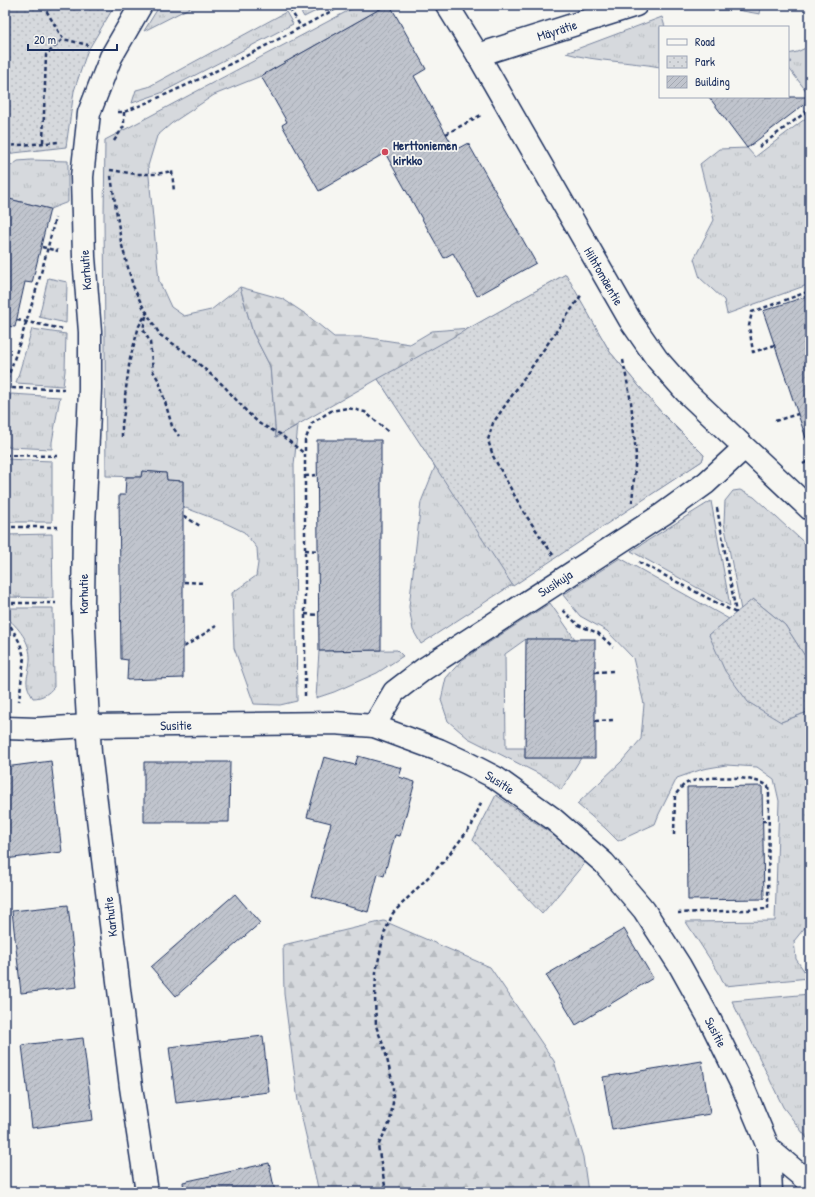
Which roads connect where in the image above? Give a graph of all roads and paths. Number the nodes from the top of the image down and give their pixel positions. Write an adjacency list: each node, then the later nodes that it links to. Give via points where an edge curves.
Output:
1 (42, 5): 8 (path)
2 (141, 5): 10 (street, Karhutie)
3 (343, 5): 7 (path)
4 (447, 5): 9 (street, Hiihtomäentie)
5 (636, 5): 9 (street, Mäyrätie)
6 (290, 9): 7 (path)
7 (301, 27): 12 (path, via 172,92)
8 (63, 39): 10 (path, via 90,46); 16 (path, via 46,55)
9 (478, 55): 42 (street, Hiihtomäentie, via 630,320 657,359 686,392)
10 (111, 57): 17 (street, Karhutie, via 89,113)
11 (810, 109): 20 (path)
12 (124, 112): 13 (path); 19 (path, via 124,126 114,140)
13 (112, 113)
14 (481, 115): 15 (path)
15 (446, 134)
16 (43, 142): 17 (path); 18 (path)
17 (86, 144): 32 (street, Karhutie, via 82,177)
18 (5, 146)
19 (113, 146)
20 (759, 147)
21 (109, 165): 22 (path)
22 (110, 170): 23 (path, via 136,174 172,171); 29 (path, via 120,242 133,286)
23 (174, 192)
24 (57, 211): 26 (path)
25 (42, 247): 26 (path)
26 (48, 249): 31 (path)
27 (810, 291): 33 (path, via 752,312 748,326 753,352)
28 (582, 294): 60 (path, via 493,423 488,440 493,456 523,511)
29 (147, 312): 40 (path, via 143,329 150,342 153,371 159,381 172,426); 41 (path, via 139,326 130,359); 43 (path, via 160,335 189,355 224,386 260,424 280,434)
30 (16, 320): 31 (path)
31 (27, 322): 32 (path); 35 (path)
32 (90, 332): 36 (street, Karhutie)
33 (775, 345)
34 (623, 360): 51 (path, via 631,402 636,455)
35 (5, 387): 36 (path)
36 (90, 389): 45 (street, Karhutie)
37 (798, 414): 38 (path)
38 (775, 421)
39 (390, 433): 43 (path, via 365,412 348,408 331,411 312,423 305,440)
40 (179, 436)
41 (122, 437)
42 (744, 448): 50 (street, Susikuja); 52 (street, Hiihtomäentie)
43 (305, 454): 49 (path)
44 (5, 455): 45 (path)
45 (87, 456): 54 (street, Karhutie)
46 (810, 460): 47 (path)
47 (803, 464)
48 (317, 475): 49 (path)
49 (305, 476): 58 (path)
50 (712, 478): 57 (street, Susikuja, via 663,514); 57 (path, via 736,614 642,564)
51 (632, 508)
52 (810, 509)
53 (184, 516): 55 (path)
54 (84, 526): 56 (path); 65 (street, Karhutie)
55 (200, 526)
56 (5, 527)
57 (614, 545): 63 (street, Susikuja)
58 (305, 550): 59 (path); 66 (path)
59 (319, 551)
60 (554, 555)
61 (184, 582): 62 (path)
62 (205, 583)
63 (548, 588): 71 (path, via 560,607 578,626 598,633); 78 (street, Susikuja, via 428,666 394,692)
64 (5, 603): 65 (path)
65 (83, 604): 77 (street, Karhutie)
66 (305, 614): 67 (path); 74 (path)
67 (318, 615)
68 (5, 622): 79 (path, via 10,625 24,656)
69 (216, 626): 70 (path)
70 (184, 647)
71 (613, 647)
72 (595, 672): 73 (path)
73 (614, 672)
74 (305, 697)
75 (614, 720): 76 (path)
76 (595, 721)
77 (88, 726): 78 (street, Susitie, via 334,723); 79 (street, Susitie); 89 (street, Karhutie, via 131,1087)
78 (374, 726): 80 (street, Susitie, via 439,750)
79 (11, 728)
80 (488, 774): 87 (street, Susitie, via 569,832 604,863 644,910 709,1018 743,1087); 90 (path, via 472,824 444,862 393,912 384,934 376,972 375,998 376,1026 385,1050 393,1085 390,1122 378,1146)
81 (762, 821): 82 (path)
82 (769, 821): 83 (path, via 768,786 763,782 747,778 711,778 685,784 675,795); 85 (path)
83 (674, 835)
84 (763, 866): 85 (path)
85 (769, 866): 86 (path, via 768,909)
86 (674, 913)
87 (769, 1149): 88 (street); 91 (street, Susitie)
88 (810, 1183)
89 (147, 1192)
90 (388, 1192)
91 (771, 1192)

